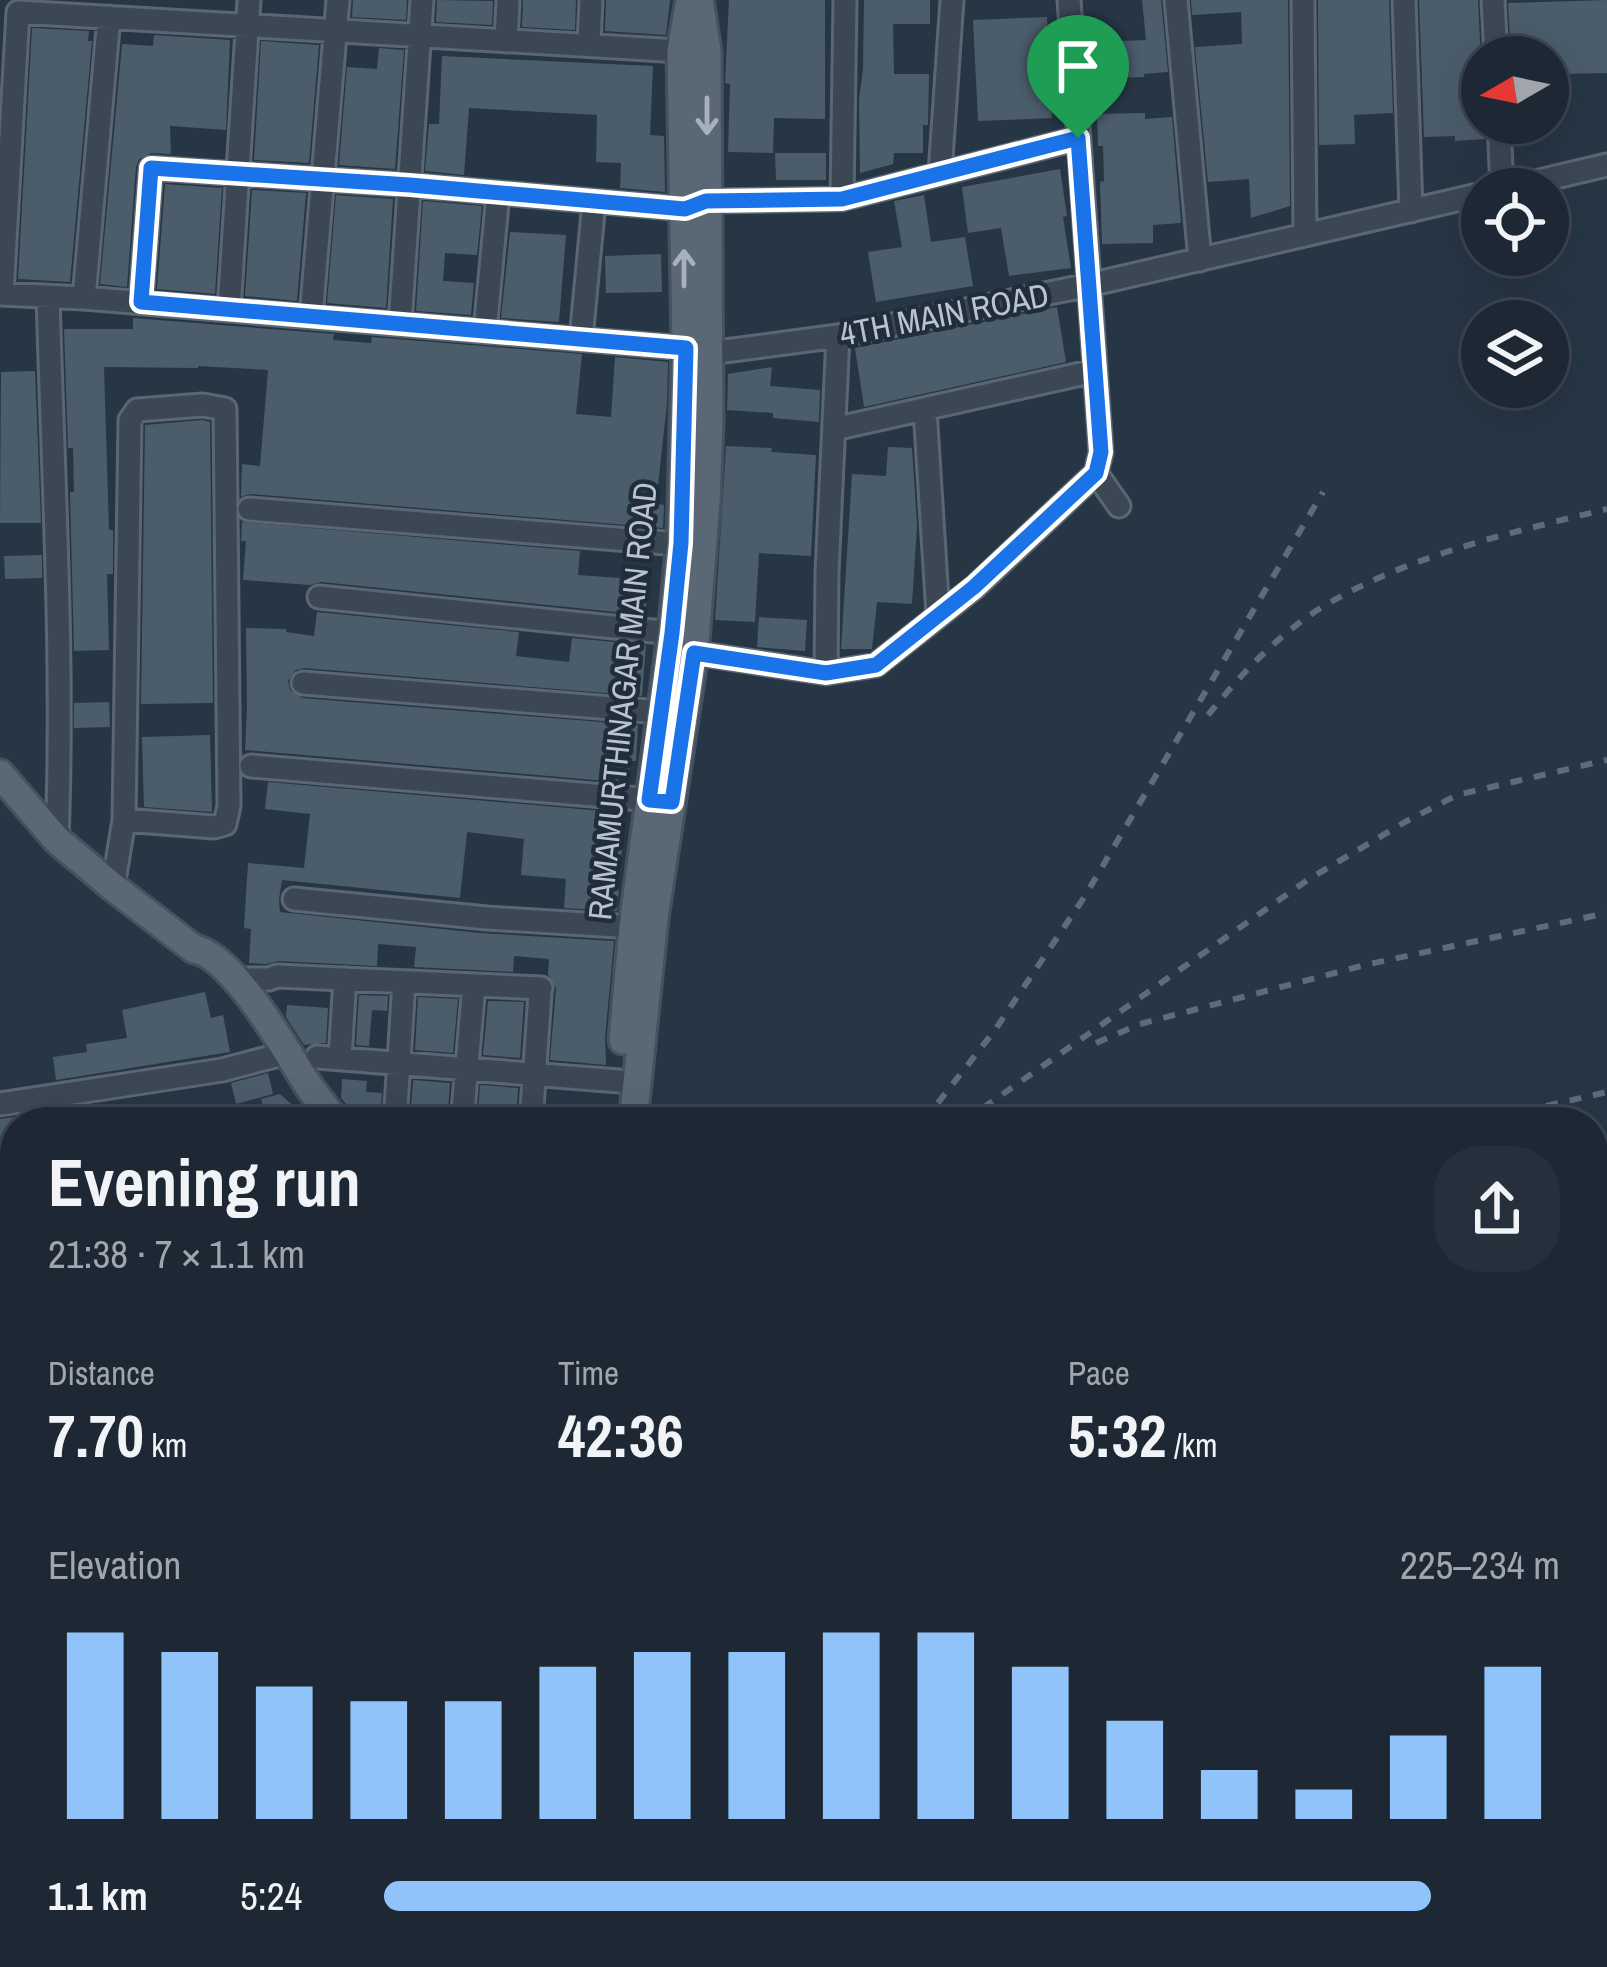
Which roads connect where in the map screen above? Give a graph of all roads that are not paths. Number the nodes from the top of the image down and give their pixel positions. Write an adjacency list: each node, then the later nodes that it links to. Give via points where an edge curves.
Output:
1 (249, 0): 15 (street)
2 (338, 0): 16 (street)
3 (422, 0): 17 (street)
4 (508, 0): 19 (street)
5 (591, 0): 20 (street)
6 (694, 0): 21 (main road, RAMAMURTHINAGAR MAIN ROAD); 33 (main road, RAMAMURTHINAGAR MAIN ROAD, one-way to 33, via 707,51)
7 (845, 0): 30 (street)
8 (952, 0): 24 (street)
9 (1070, 0): 22 (street)
10 (1177, 0): 36 (street)
11 (1303, 0): 35 (street)
12 (1404, 0): 34 (street)
13 (1493, 0): 18 (street)
14 (109, 17): 15 (street); 38 (street, via 18,12); 40 (street)
15 (248, 25): 16 (street); 25 (street)
16 (335, 30): 17 (street); 27 (street)
17 (419, 35): 19 (street); 28 (street)
18 (1495, 36)
19 (506, 41): 20 (street)
20 (589, 45): 21 (street)
21 (681, 50): 33 (main road, RAMAMURTHINAGAR MAIN ROAD)
22 (1078, 138): 24 (street); 37 (street)
23 (1607, 165): 26 (street)
24 (940, 173): 30 (street)
25 (237, 174): 27 (street); 41 (street, via 151,168); 42 (street)
26 (1569, 174)
27 (322, 180): 28 (street); 43 (street)
28 (410, 185): 29 (street); 44 (street)
29 (498, 194): 32 (street); 45 (street)
30 (842, 199): 33 (street)
31 (1461, 199): 34 (street, 4TH MAIN ROAD)
32 (594, 202): 33 (street); 47 (street)
33 (695, 205): 48 (main road, RAMAMURTHINAGAR MAIN ROAD)
34 (1411, 211): 35 (street, 4TH MAIN ROAD)
35 (1305, 235): 36 (street, 4TH MAIN ROAD)
36 (1200, 260): 37 (street, 4TH MAIN ROAD)
37 (1088, 285): 46 (street, 4TH MAIN ROAD); 49 (street)
38 (1, 294): 39 (street, 4TH MAIN ROAD)
39 (48, 296): 40 (street, 4TH MAIN ROAD); 67 (street)
40 (85, 298): 41 (street, 4TH MAIN ROAD)
41 (141, 302): 42 (street, 4TH MAIN ROAD)
42 (229, 310): 43 (street, 4TH MAIN ROAD)
43 (311, 316): 44 (street, 4TH MAIN ROAD)
44 (400, 324): 45 (street, 4TH MAIN ROAD)
45 (485, 331): 47 (street, 4TH MAIN ROAD)
46 (838, 336): 48 (street, 4TH MAIN ROAD); 51 (street)
47 (581, 339): 48 (street, 4TH MAIN ROAD)
48 (698, 350): 55 (main road, RAMAMURTHINAGAR MAIN ROAD, via 709,421)
49 (1094, 371): 50 (street); 52 (street)
50 (925, 410): 51 (street); 57 (street)
51 (834, 429): 59 (street)
52 (1096, 473): 53 (street); 57 (street)
53 (1119, 506)
54 (249, 509): 55 (street)
55 (692, 545): 58 (main road, RAMAMURTHINAGAR MAIN ROAD)
56 (320, 597): 58 (street)
57 (938, 615): 59 (street, via 876,665)
58 (679, 645): 59 (street); 61 (main road, RAMAMURTHINAGAR MAIN ROAD); 65 (main road, RAMAMURTHINAGAR MAIN ROAD)
59 (826, 673)
60 (303, 682): 61 (street)
61 (660, 712): 65 (main road, RAMAMURTHINAGAR MAIN ROAD)
62 (251, 766): 65 (street)
63 (0, 774): 64 (main road)
64 (11, 798): 67 (main road)
65 (660, 801): 70 (main road, RAMAMURTHINAGAR MAIN ROAD); 88 (main road, RAMAMURTHINAGAR MAIN ROAD)
66 (124, 820): 66 (street, via 225,824 224,409 137,410 130,420); 68 (street)
67 (57, 840): 68 (main road)
68 (113, 887): 71 (main road)
69 (294, 898): 70 (street)
70 (633, 927): 80 (main road, RAMAMURTHINAGAR MAIN ROAD)
71 (194, 949): 72 (main road); 76 (main road)
72 (235, 979): 73 (street); 83 (main road)
73 (345, 979): 74 (street); 77 (street, via 328,1057)
74 (404, 982): 75 (street); 77 (street)
75 (474, 985): 78 (street); 79 (street, via 541,991)
76 (275, 1055): 81 (street); 82 (main road)
77 (399, 1063): 78 (street); 84 (street)
78 (466, 1069): 79 (street); 85 (street)
79 (536, 1074): 80 (street); 86 (street)
80 (619, 1081): 87 (main road, RAMAMURTHINAGAR MAIN ROAD)
81 (0, 1104)
82 (309, 1107)
83 (325, 1107)
84 (396, 1107)
85 (463, 1107)
86 (533, 1107)
87 (617, 1107)
88 (635, 1107)

